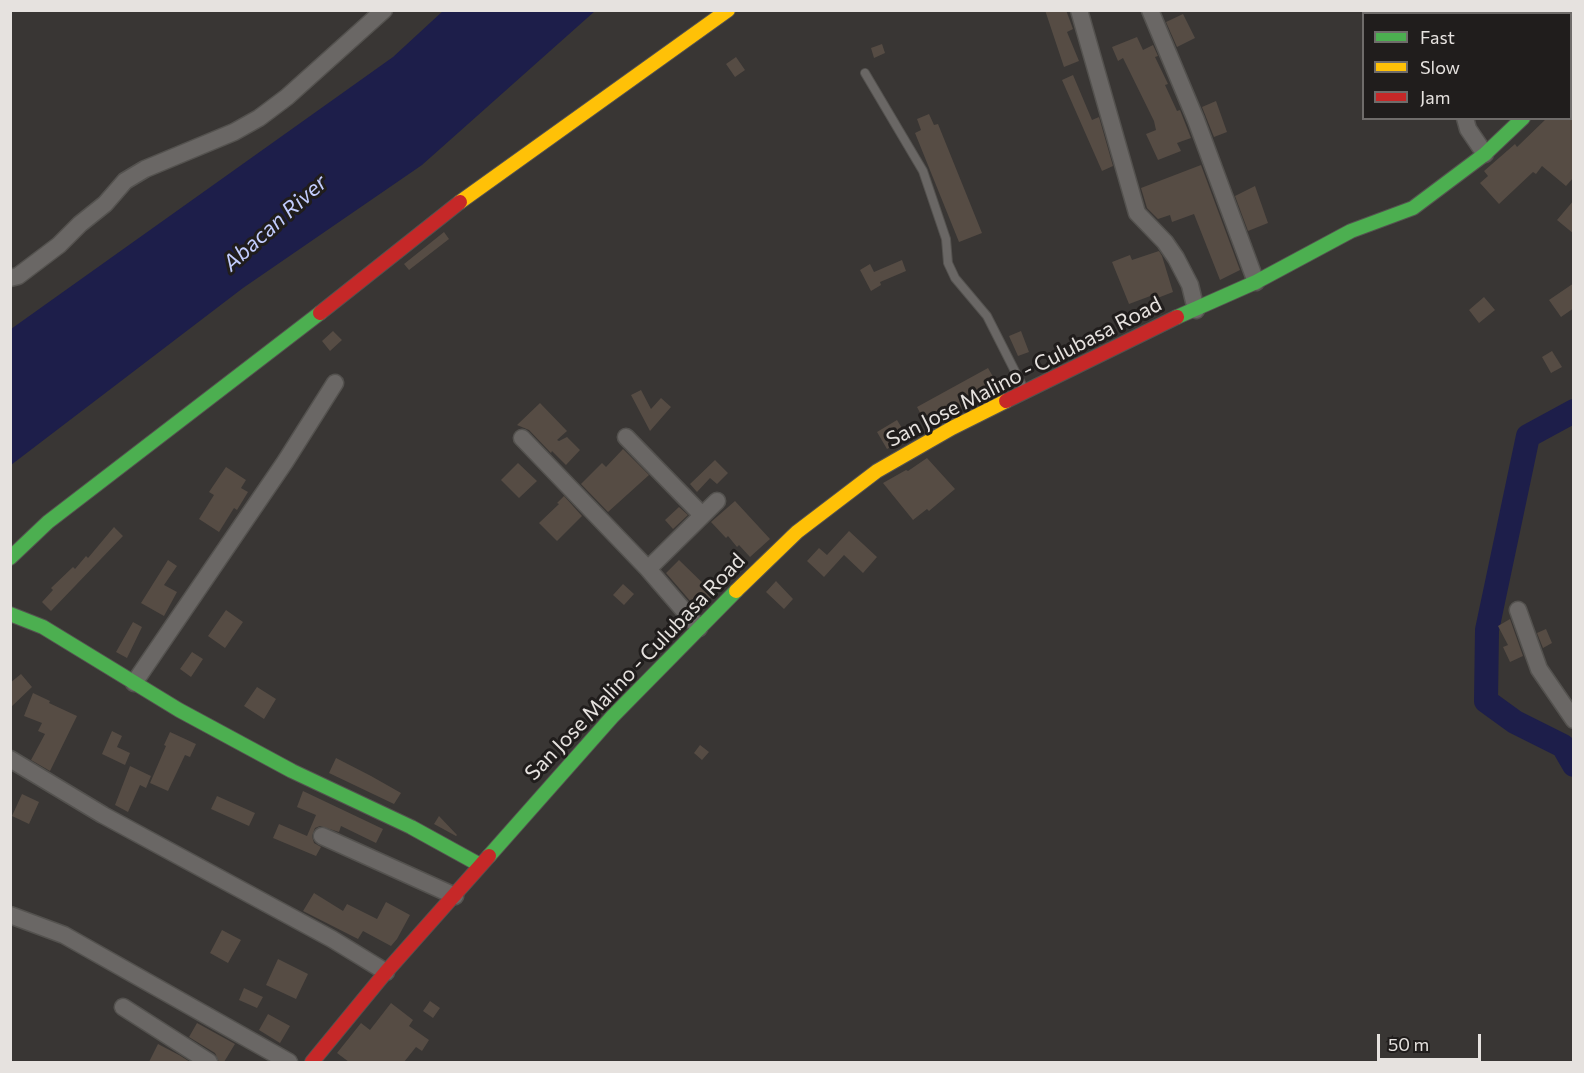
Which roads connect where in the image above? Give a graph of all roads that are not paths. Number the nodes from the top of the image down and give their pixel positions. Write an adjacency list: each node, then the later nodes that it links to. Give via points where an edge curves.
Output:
1 (384, 10): 9 (street, via 278,104 234,132 145,169 125,182 59,245)
2 (728, 10): 18 (street, via 476,190 48,522)
3 (1079, 10): 11 (street, via 1137,213 1176,258 1190,285)
4 (1150, 10): 10 (street)
5 (865, 73): 13 (lane, via 923,171 944,231 954,278 991,321)
6 (1466, 120): 8 (street)
7 (1521, 120): 8 (street, San Jose Malino - Culubasa Road)
8 (1485, 154): 10 (street, San Jose Malino - Culubasa Road, via 1413,207 1351,231)
9 (10, 278)
10 (1256, 282): 11 (street, San Jose Malino - Culubasa Road)
11 (1196, 310): 13 (street, San Jose Malino - Culubasa Road)
12 (335, 383): 23 (street)
13 (1025, 392): 22 (street, San Jose Malino - Culubasa Road, via 877,471 797,532)
14 (626, 437): 17 (street)
15 (522, 438): 19 (street)
16 (717, 501): 17 (street)
17 (702, 515): 19 (street)
18 (10, 558)
19 (648, 569): 22 (street)
20 (1518, 610): 24 (street, via 1539,669)
21 (10, 614): 23 (street, via 43,627)
22 (699, 628): 27 (street, San Jose Malino - Culubasa Road, via 612,717)
23 (134, 683): 27 (street, via 292,771 411,827)
24 (1574, 720)
25 (10, 759): 30 (street)
26 (322, 836): 28 (street)
27 (480, 865): 28 (street, San Jose Malino - Culubasa Road)
28 (455, 896): 30 (street, San Jose Malino - Culubasa Road)
29 (10, 915): 33 (street, via 64,935)
30 (386, 972): 34 (street, San Jose Malino - Culubasa Road)
31 (123, 1007): 32 (street)
32 (209, 1062)
33 (289, 1062)
34 (312, 1062)

